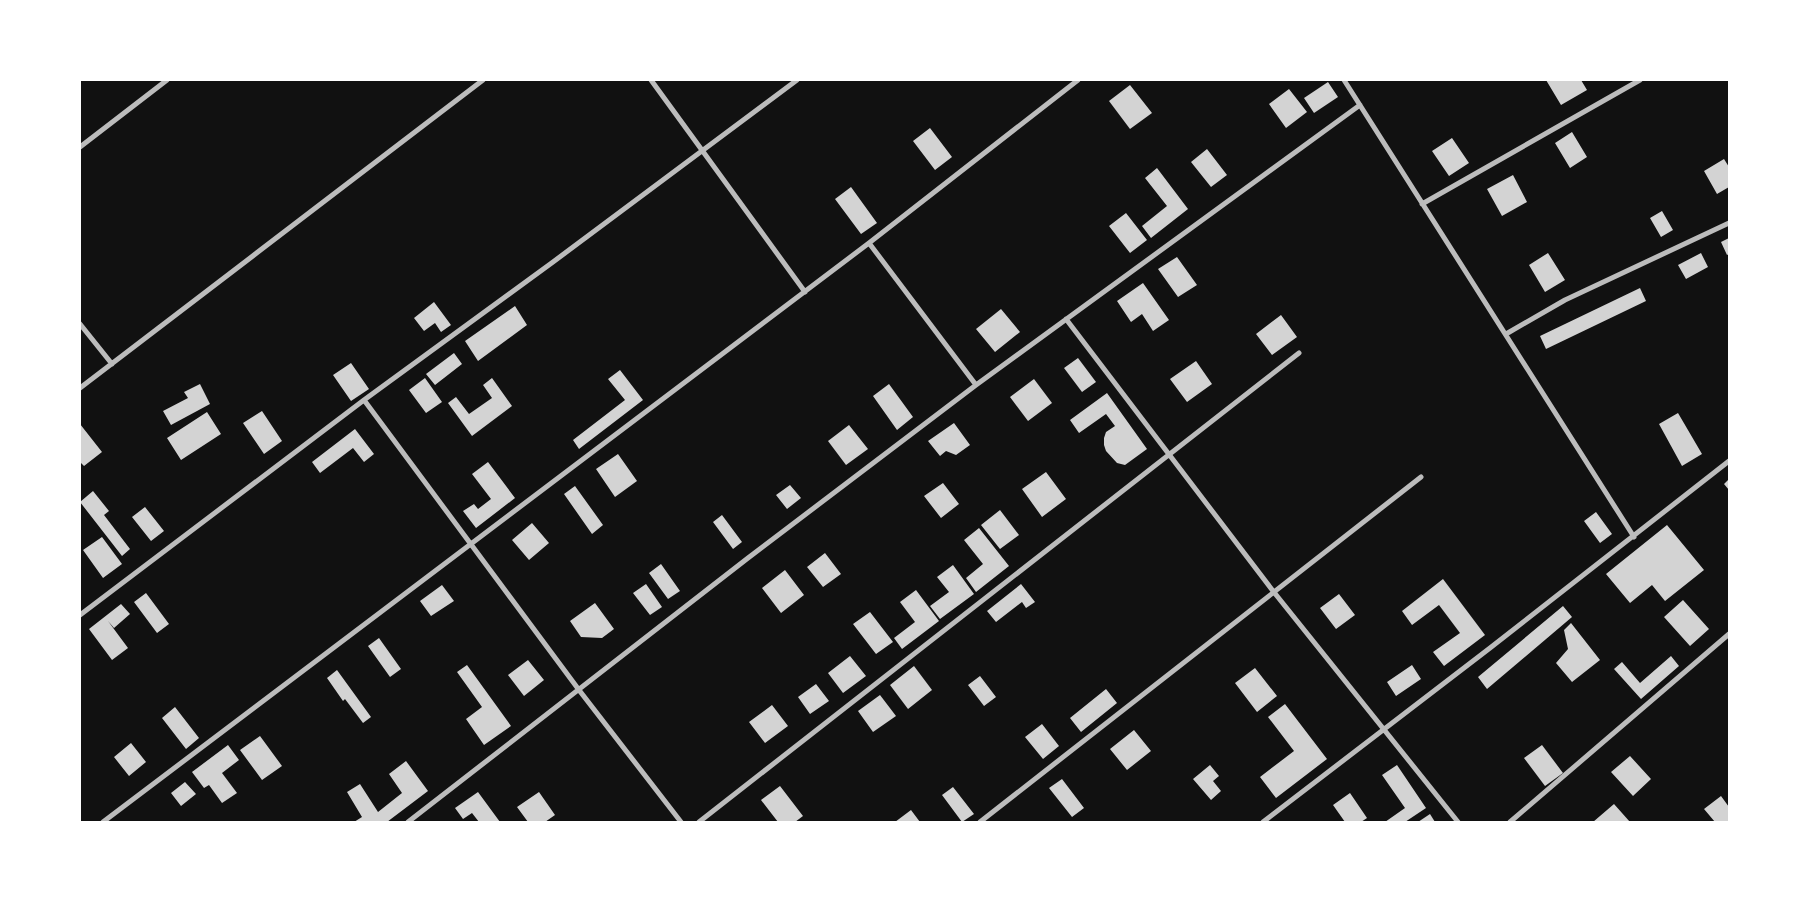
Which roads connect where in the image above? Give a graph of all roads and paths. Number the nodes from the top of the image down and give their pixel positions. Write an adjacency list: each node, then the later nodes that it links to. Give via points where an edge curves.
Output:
1 (167, 80): 9 (street)
2 (483, 80): 19 (street)
3 (651, 80): 10 (street)
4 (797, 80): 10 (street)
5 (1078, 80): 13 (street)
6 (1344, 80): 8 (street)
7 (1640, 80): 11 (street)
8 (1360, 105): 11 (street); 15 (street)
9 (80, 147)
10 (702, 151): 14 (street); 22 (street)
11 (1422, 204): 17 (street)
12 (1729, 223): 17 (street, via 1565,300)
13 (870, 244): 14 (street); 20 (street)
14 (805, 292): 27 (street)
15 (1066, 319): 20 (street); 23 (street)
16 (80, 324): 19 (street)
17 (1506, 334): 26 (street)
18 (1299, 353): 23 (street)
19 (112, 364): 21 (street)
20 (976, 386): 31 (street)
21 (80, 388)
22 (364, 400): 27 (street); 29 (street)
23 (1168, 454): 28 (street); 36 (street)
24 (1729, 461): 26 (street)
25 (1421, 477): 28 (street)
26 (1634, 537): 32 (street)
27 (471, 544): 31 (street); 33 (street)
28 (1273, 591): 32 (street); 37 (street)
29 (80, 615)
30 (1729, 634): 40 (street)
31 (578, 690): 34 (street); 35 (street)
32 (1384, 729): 38 (street); 39 (street)
33 (103, 822)
34 (408, 822)
35 (682, 822)
36 (699, 822)
37 (980, 822)
38 (1263, 822)
39 (1458, 822)
40 (1510, 822)

